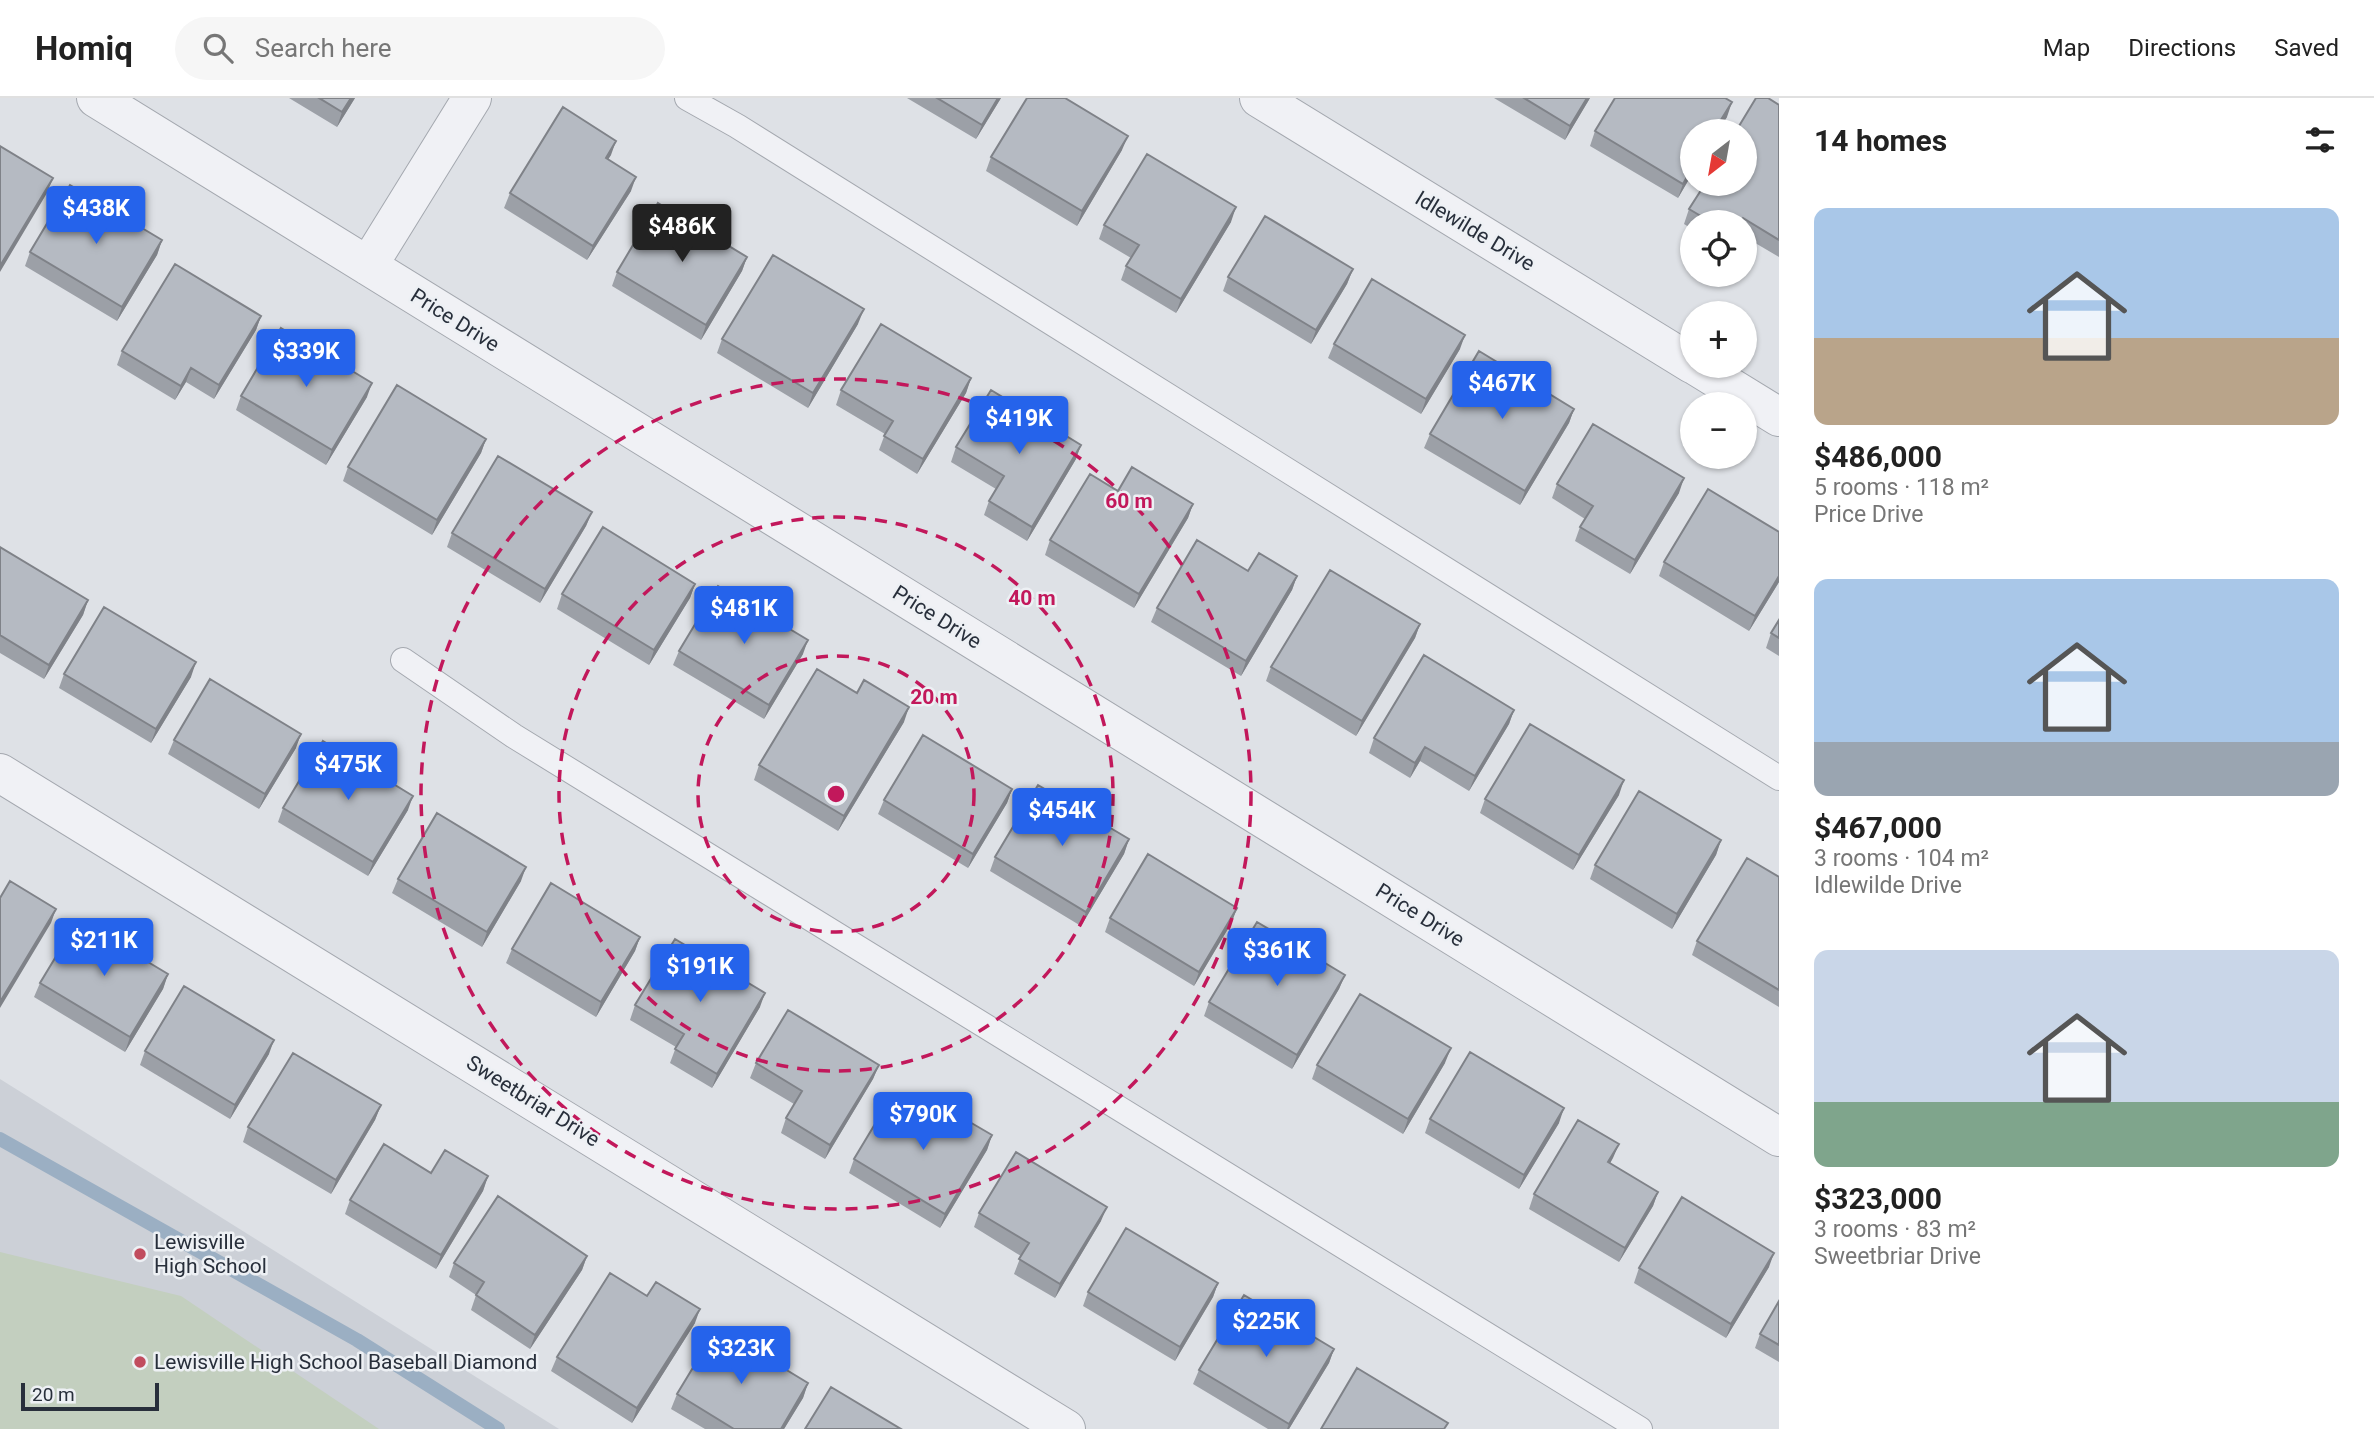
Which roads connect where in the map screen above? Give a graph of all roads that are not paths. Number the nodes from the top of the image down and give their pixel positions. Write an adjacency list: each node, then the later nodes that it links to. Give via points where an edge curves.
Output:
1 (96, 98): 5 (street, Price Drive)
2 (472, 98): 5 (street)
3 (687, 98): 11 (lane)
4 (1258, 98): 6 (street, Idlewilde Drive)
5 (368, 266): 12 (street, Price Drive)
6 (1680, 356)
7 (1715, 378): 8 (street, Idlewilde Drive)
8 (1779, 417)
9 (403, 660): 14 (lane, via 514,736)
10 (0, 773): 13 (street, Sweetbriar Drive)
11 (1779, 778)
12 (1779, 1137)
13 (1066, 1429)
14 (1640, 1429)

